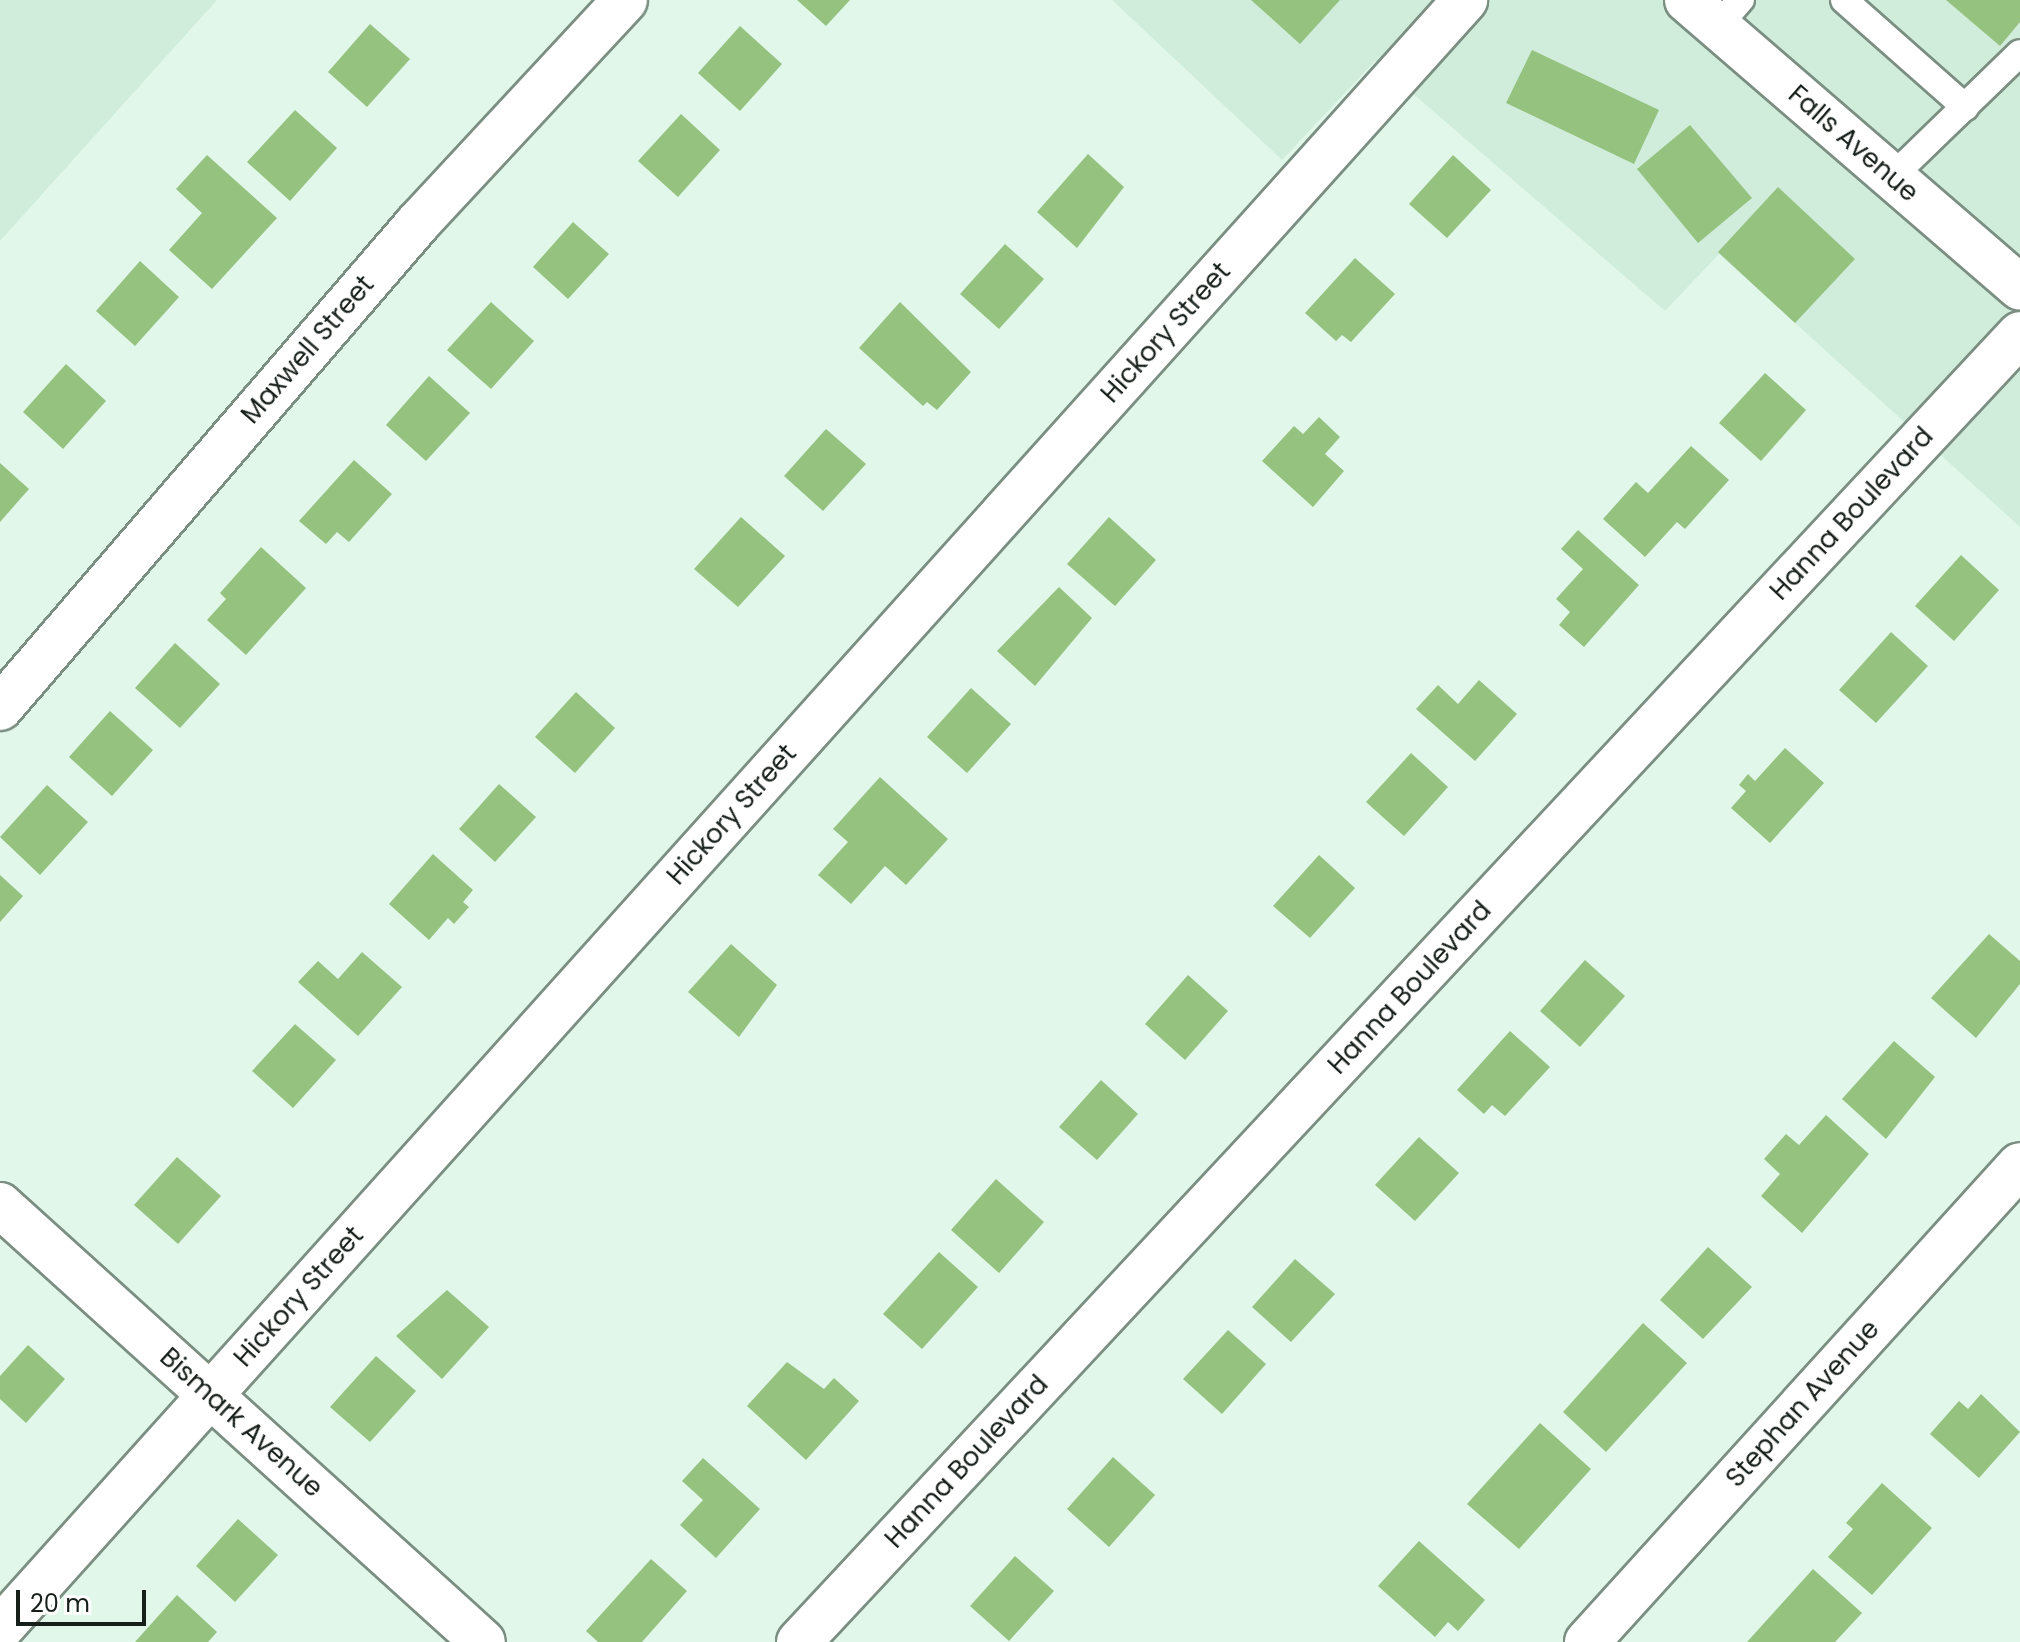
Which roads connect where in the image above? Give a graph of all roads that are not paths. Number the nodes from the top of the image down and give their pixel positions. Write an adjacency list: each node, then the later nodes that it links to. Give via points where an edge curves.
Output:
1 (625, 0): 10 (street, Maxwell Street, via 418,223)
2 (1465, 0): 13 (street, Hickory Street)
3 (1844, 0): 6 (lane)
4 (1715, 9): 7 (street, Falls Avenue)
5 (2020, 53): 6 (lane)
6 (1965, 107): 7 (lane)
7 (1892, 177): 8 (street, Falls Avenue)
8 (2020, 287)
9 (2020, 334): 16 (street, Hanna Boulevard)
10 (0, 708)
11 (2020, 1165): 17 (street, Stephan Avenue)
12 (0, 1205): 13 (street, Bismark Avenue)
13 (210, 1396): 14 (street, Hickory Street); 15 (street, Bismark Avenue)
14 (0, 1629)
15 (483, 1642)
16 (799, 1642)
17 (1587, 1642)

